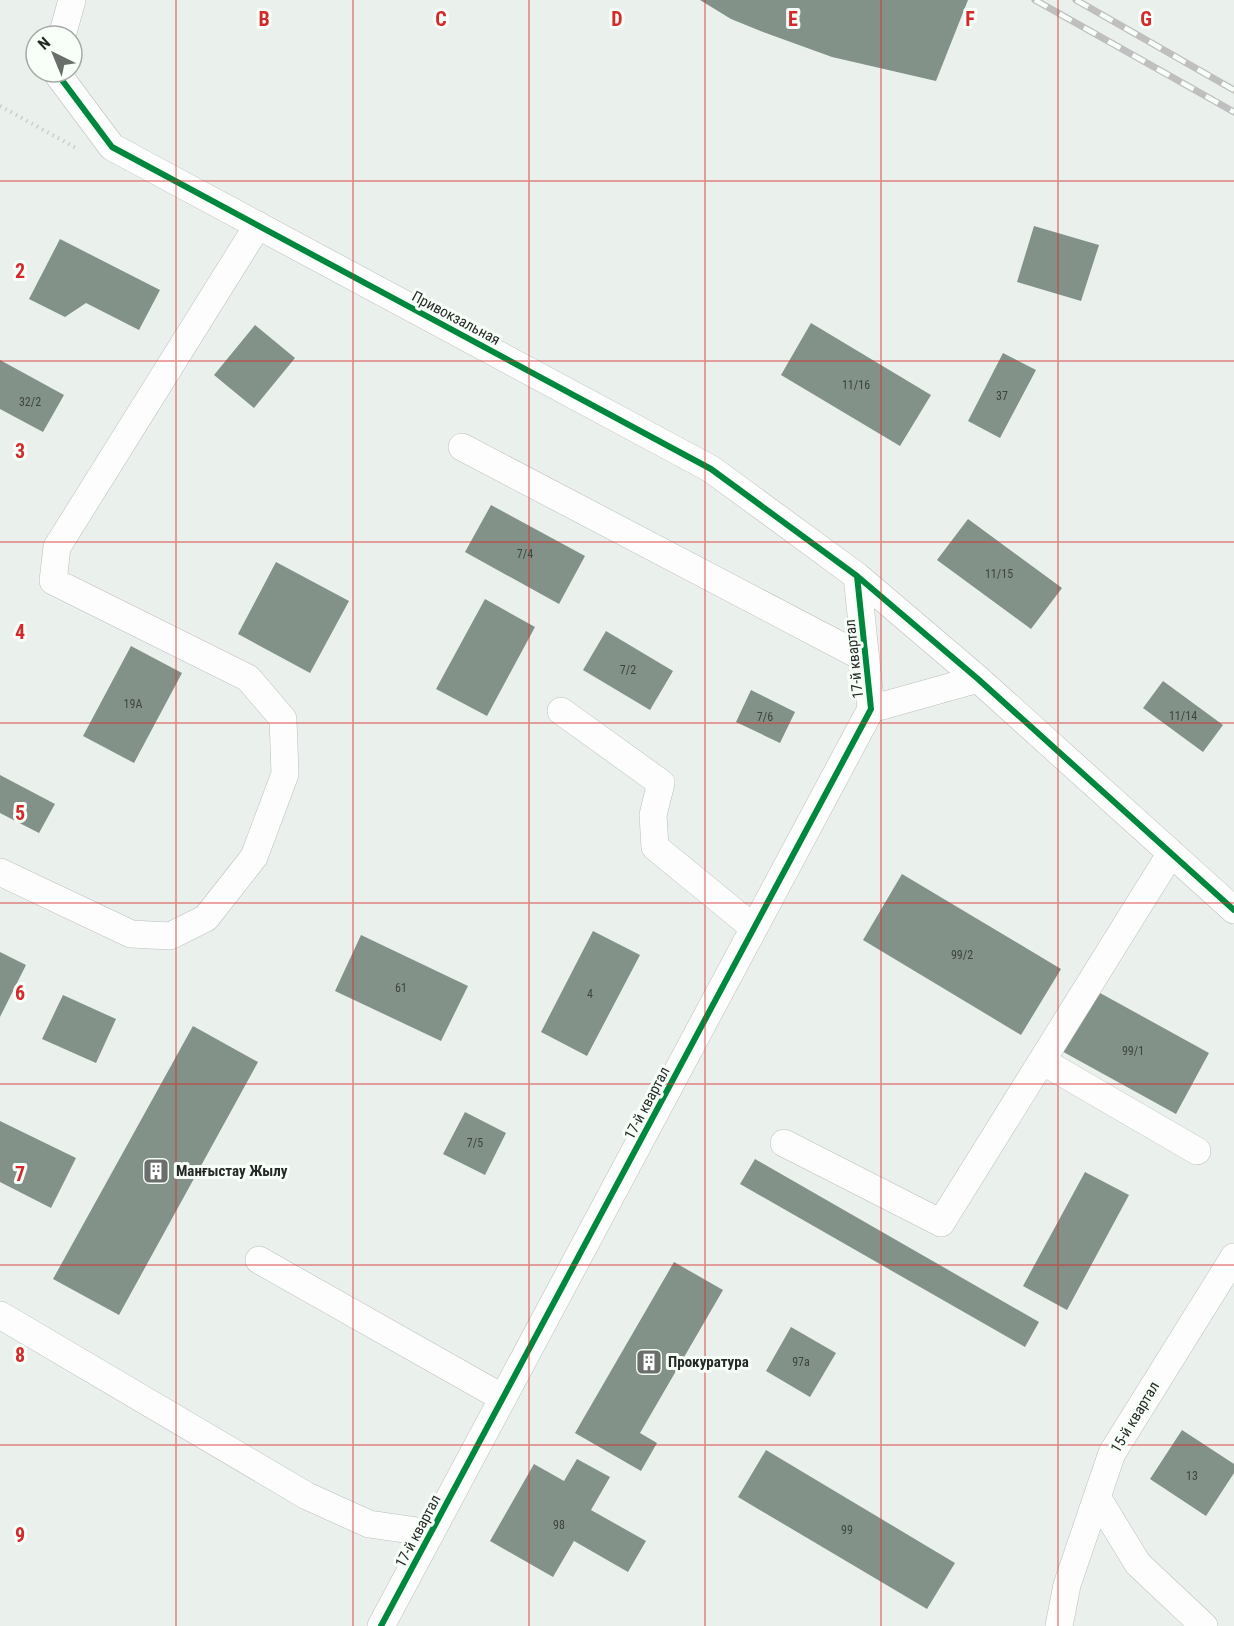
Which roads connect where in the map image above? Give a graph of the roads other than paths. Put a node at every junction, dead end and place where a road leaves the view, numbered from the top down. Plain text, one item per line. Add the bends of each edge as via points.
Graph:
1 (72, 0) edge
2 (65, 24) edge
3 (65, 84) edge
4 (258, 225) junction
5 (462, 447) dead end
6 (857, 576) junction
7 (866, 659) junction
8 (978, 679) junction
9 (871, 709) junction
10 (561, 711) dead end
11 (1171, 853) junction
12 (0, 872) edge
13 (1234, 910) edge
14 (754, 928) junction
15 (1042, 1061) junction
16 (784, 1143) dead end
17 (1197, 1151) dead end
18 (1234, 1257) edge
19 (259, 1260) dead end
20 (0, 1315) edge
21 (503, 1398) junction
22 (1097, 1497) junction
23 (431, 1533) junction
24 (381, 1626) edge
25 (1059, 1626) edge
26 (1204, 1626) edge

1 - 2 street
3 - 4 street, Привокзальная via 112,147
4 - 6 street, Привокзальная via 711,469
4 - 12 street via 57,548 53,581 248,678 284,720 285,774 254,857 206,918 170,936 131,934
5 - 7 street
6 - 7 street, 17-й квартал
6 - 8 street, Привокзальная
7 - 9 street, 17-й квартал
8 - 9 street
8 - 11 street, Привокзальная
9 - 14 street, 17-й квартал
10 - 14 street via 661,783 653,815 656,847
11 - 13 street, Привокзальная
11 - 15 street
14 - 21 street, 17-й квартал
15 - 16 street via 941,1223
15 - 17 street
18 - 22 street, 15-й квартал via 1112,1453
19 - 21 street
20 - 23 street via 307,1496 369,1524
21 - 23 street, 17-й квартал
22 - 25 street, 15-й квартал via 1067,1586
22 - 26 street via 1138,1564
23 - 24 street, 17-й квартал

